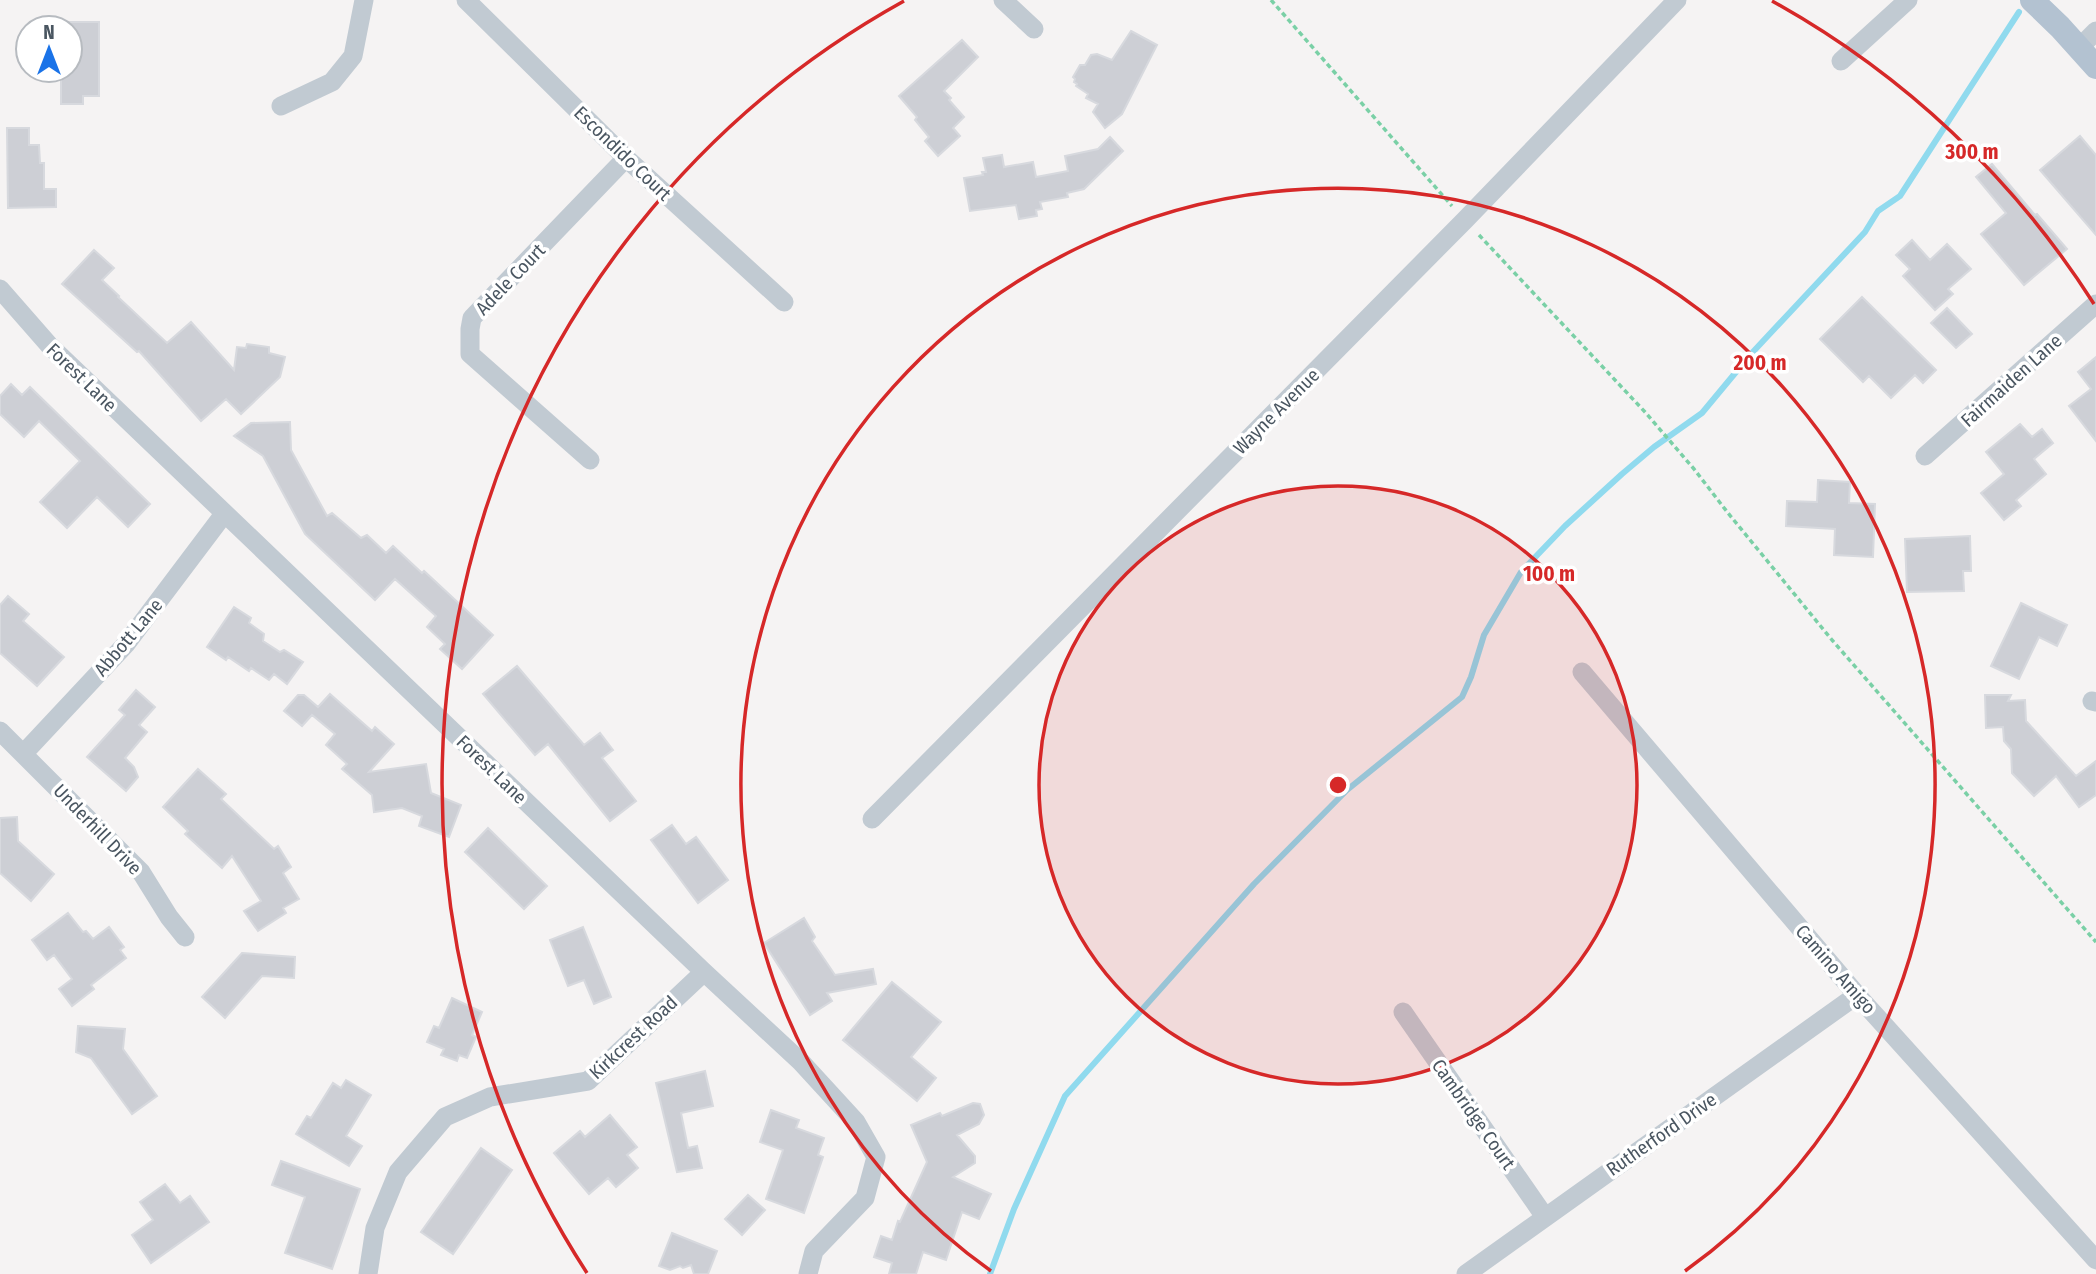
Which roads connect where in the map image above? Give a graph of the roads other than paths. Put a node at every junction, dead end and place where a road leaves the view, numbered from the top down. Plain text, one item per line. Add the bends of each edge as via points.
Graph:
1 (364, 0) edge
2 (466, 0) edge
3 (1003, 0) edge
4 (1677, 0) edge
5 (1908, 0) edge
6 (2032, 0) edge
7 (1034, 29) dead end
8 (2087, 40) edge
9 (1841, 61) dead end
10 (2096, 68) edge
11 (281, 106) dead end
12 (626, 158) junction
13 (0, 289) edge
14 (784, 302) dead end
15 (2096, 304) edge
16 (1925, 456) dead end
17 (590, 460) dead end
18 (224, 514) junction
19 (1582, 672) dead end
20 (0, 732) edge
21 (24, 753) junction
22 (872, 819) dead end
23 (184, 937) dead end
24 (704, 972) junction
25 (1857, 995) junction
26 (1403, 1012) dead end
27 (1545, 1217) junction
28 (2096, 1260) edge
29 (368, 1274) edge
30 (808, 1274) edge
31 (1466, 1274) edge

1 - 11 street via 353,56 331,82
2 - 12 street, Escondido Court
3 - 7 street
4 - 22 street, Wayne Avenue
5 - 9 street
6 - 8 main road
8 - 10 main road
12 - 14 street, Escondido Court
12 - 17 street, Adele Court via 472,318 470,329 470,354
13 - 18 street, Forest Lane via 48,345
15 - 16 street, Fairmaiden Lane
18 - 21 street, Abbott Lane via 126,644
18 - 24 street, Forest Lane
19 - 25 street, Camino Amigo
20 - 21 street, Underhill Drive
21 - 23 street, Underhill Drive via 141,872
24 - 29 street, Kirkcrest Road via 588,1081 490,1097 445,1117 398,1172 375,1228
24 - 30 street, Forest Lane via 810,1072 856,1122 876,1157 865,1198 814,1251
25 - 27 street, Rutherford Drive
25 - 28 street, Camino Amigo
26 - 27 street, Cambridge Court
27 - 31 street, Rutherford Drive

